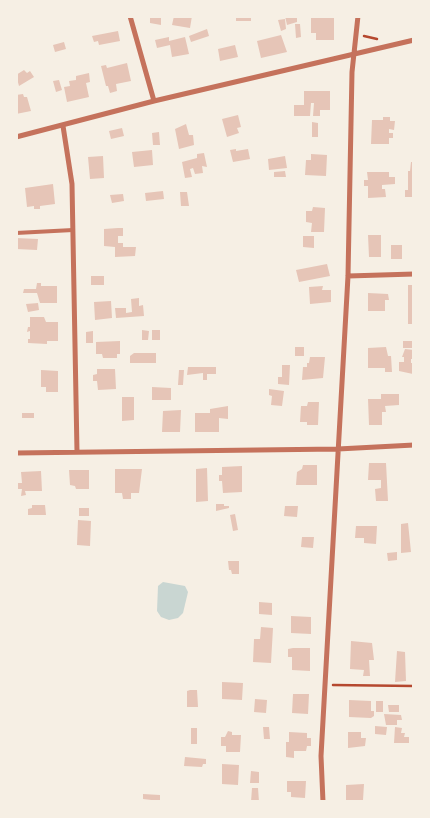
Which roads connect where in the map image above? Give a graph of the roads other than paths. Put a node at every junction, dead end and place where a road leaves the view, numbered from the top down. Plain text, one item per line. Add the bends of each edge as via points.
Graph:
1 (130, 16) edge
2 (358, 16) edge
3 (414, 40) edge
4 (355, 54) junction
5 (154, 101) junction
6 (63, 126) junction
7 (16, 137) edge
8 (73, 230) junction
9 (16, 233) edge
10 (414, 274) edge
11 (348, 276) junction
12 (414, 445) edge
13 (338, 448) junction
14 (77, 452) junction
15 (16, 453) edge
16 (323, 802) edge

1 - 5 street
2 - 4 street
3 - 4 street
4 - 5 street
4 - 11 street
5 - 6 street
6 - 7 street
6 - 8 street via 72,184
8 - 9 lane
8 - 14 street
10 - 11 street
11 - 13 street
12 - 13 street
13 - 14 street
13 - 16 street via 321,756
14 - 15 street

